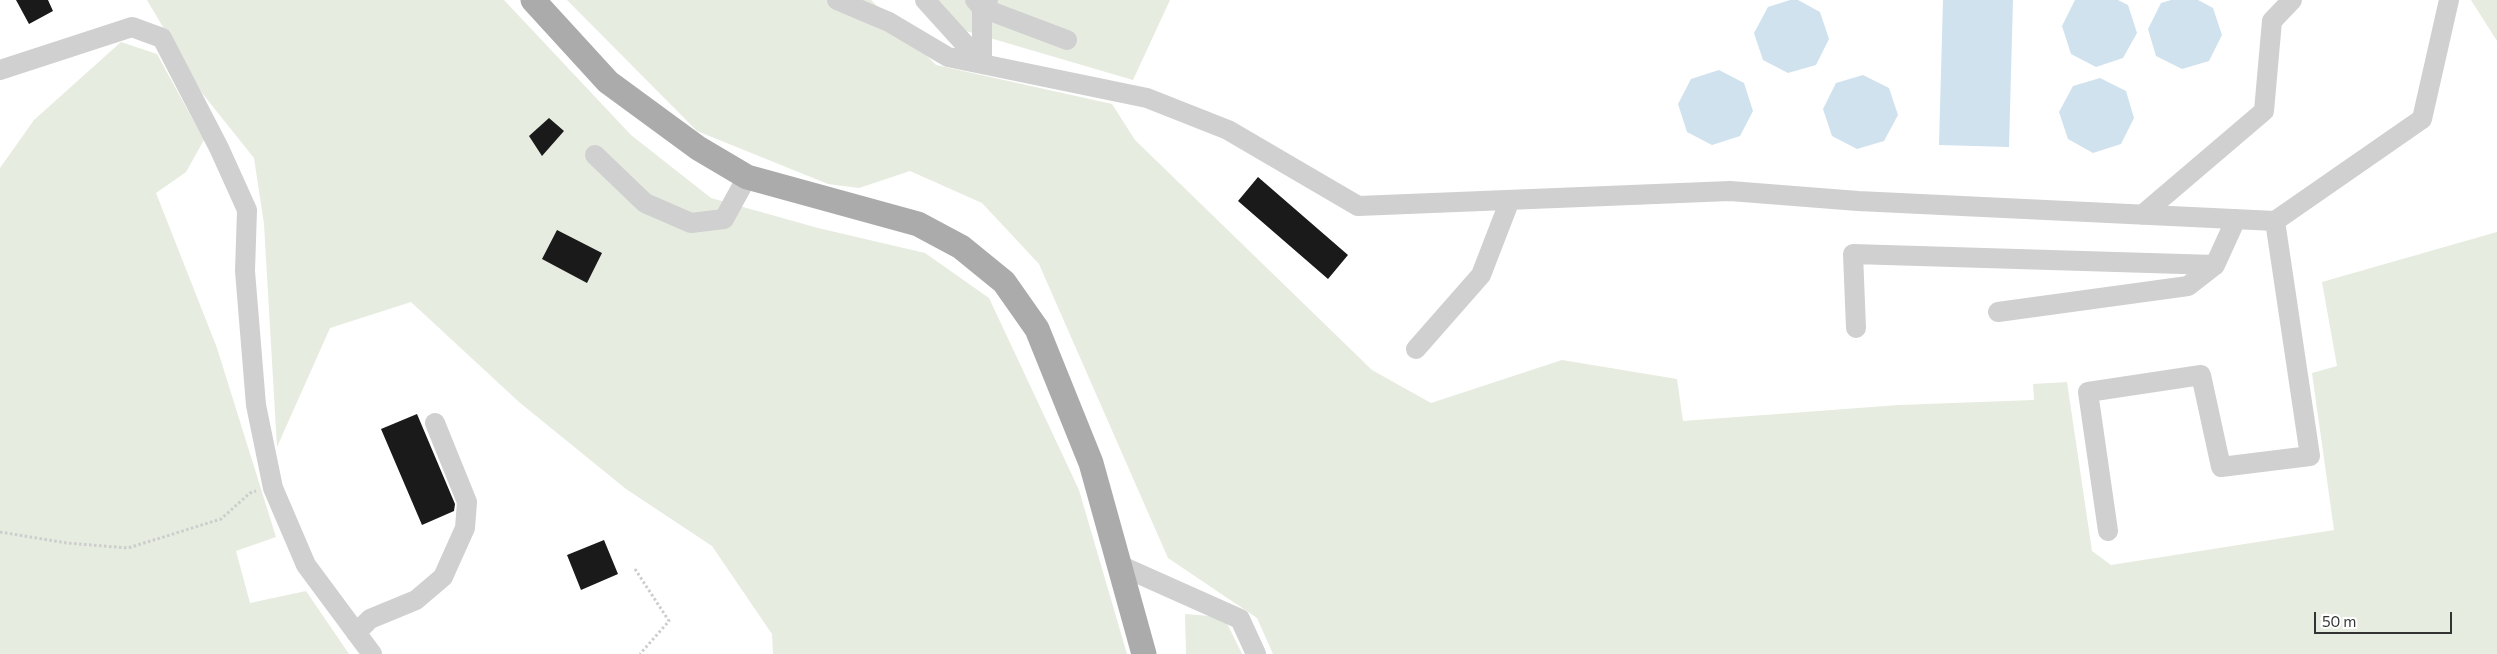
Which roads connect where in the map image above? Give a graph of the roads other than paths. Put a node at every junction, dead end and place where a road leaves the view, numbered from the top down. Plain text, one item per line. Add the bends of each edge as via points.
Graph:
1 (533, 0) edge
2 (837, 0) edge
3 (925, 0) edge
4 (2292, 0) edge
5 (2449, 0) edge
6 (981, 2) edge
7 (1067, 40) dead end
8 (982, 63) junction
9 (0, 70) edge
10 (595, 155) dead end
11 (748, 176) junction
12 (1510, 200) junction
13 (2142, 215) junction
14 (2236, 219) junction
15 (2275, 221) junction
16 (2215, 265) junction
17 (1998, 312) dead end
18 (1856, 328) dead end
19 (1416, 349) dead end
20 (436, 422) dead end
21 (2108, 531) dead end
22 (1119, 565) junction
23 (356, 633) junction
24 (372, 654) edge
25 (1144, 654) edge
26 (1256, 654) edge

1 - 11 main road via 608,82 698,148
2 - 8 street via 889,22 948,57
3 - 8 street
4 - 13 street via 2272,21 2264,111
5 - 15 street via 2422,119
6 - 7 street
6 - 8 street
8 - 12 street via 1147,98 1228,130 1358,206
9 - 23 street via 132,27 162,38 247,210 245,270 256,406 273,488 306,565
10 - 11 street via 645,203 691,223 724,219
11 - 22 main road via 918,224 960,248 1004,282 1037,329 1091,463
12 - 13 street via 1730,191 1858,201
12 - 19 street via 1481,275
13 - 14 street
14 - 15 street
14 - 16 street
15 - 21 street via 2310,456 2221,467 2201,375 2088,392
16 - 17 street via 2188,286
16 - 18 street via 1853,254
20 - 23 street via 467,502 465,528 443,577 416,600 370,619
22 - 25 main road
22 - 26 street via 1240,619
23 - 24 street

